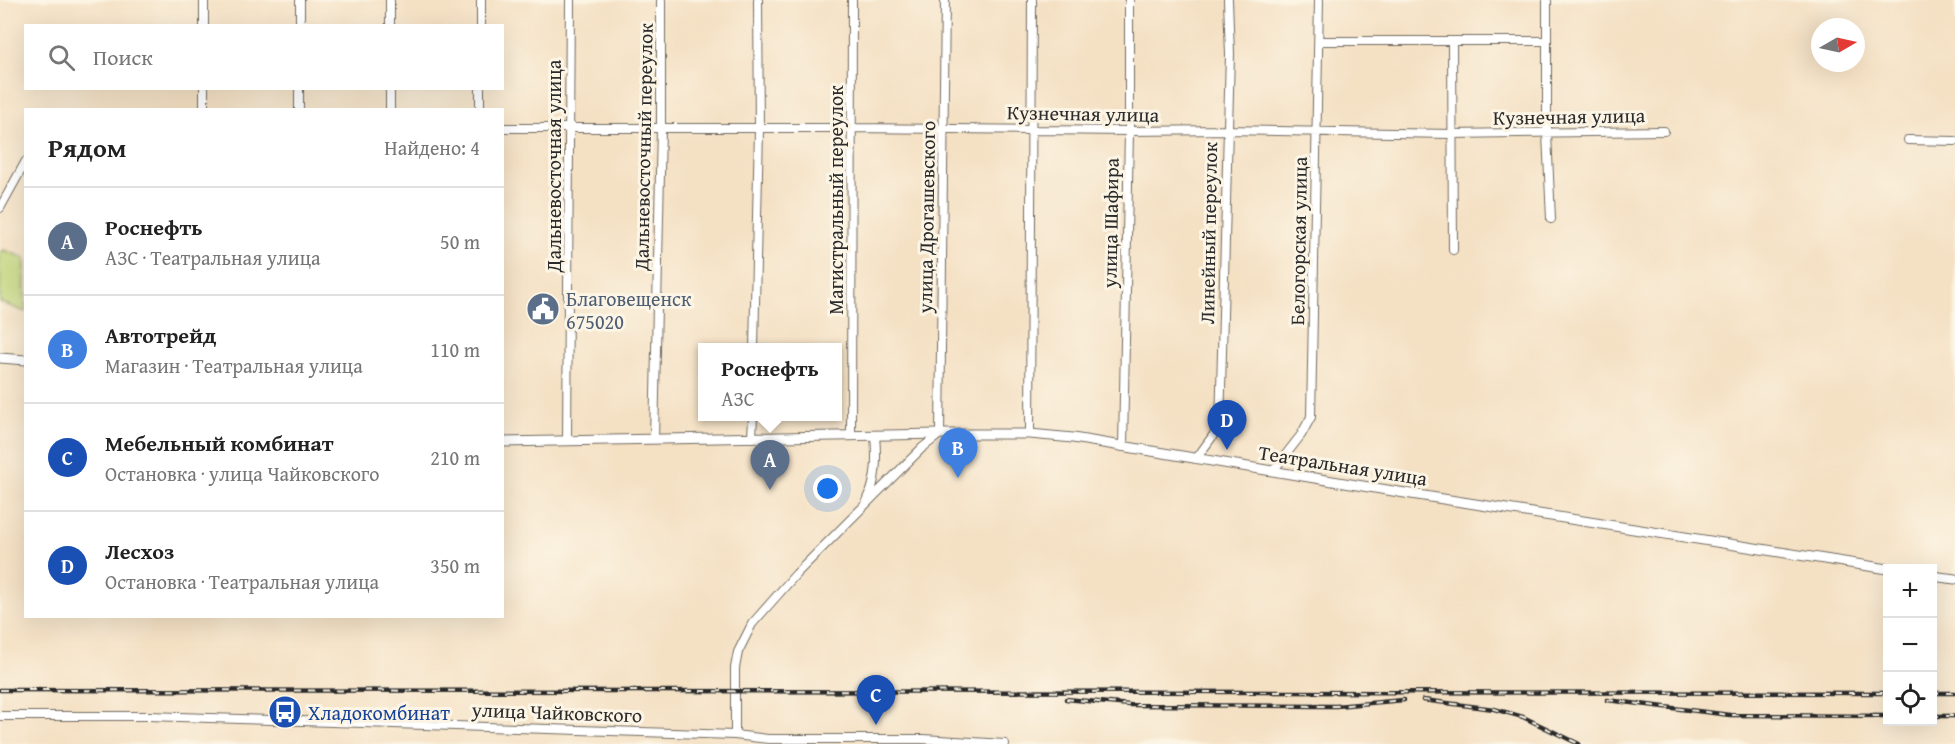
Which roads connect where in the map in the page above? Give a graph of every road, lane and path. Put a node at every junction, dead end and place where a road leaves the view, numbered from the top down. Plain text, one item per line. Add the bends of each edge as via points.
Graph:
1 (204, 0) edge
2 (300, 0) edge
3 (390, 0) edge
4 (481, 0) edge
5 (570, 0) edge
6 (661, 0) edge
7 (758, 0) edge
8 (852, 0) edge
9 (945, 0) edge
10 (1032, 0) edge
11 (1129, 0) edge
12 (1228, 0) edge
13 (1319, 0) edge
14 (1547, 1) edge
15 (204, 24) edge
16 (300, 24) edge
17 (390, 24) edge
18 (481, 24) edge
19 (1319, 41) junction
20 (1452, 41) junction
21 (1547, 41) junction
22 (204, 90) edge
23 (299, 90) edge
24 (390, 90) edge
25 (480, 90) edge
26 (204, 108) edge
27 (299, 108) edge
28 (390, 108) edge
29 (480, 108) edge
30 (504, 128) edge
31 (852, 128) junction
32 (571, 129) junction
33 (661, 129) junction
34 (759, 129) junction
35 (943, 129) junction
36 (1033, 129) junction
37 (1226, 130) junction
38 (1129, 131) junction
39 (1664, 131) dead end
40 (1317, 133) junction
41 (1452, 134) junction
42 (1547, 134) junction
43 (1908, 140) dead end
44 (1955, 141) edge
45 (24, 165) edge
46 (0, 208) edge
47 (1551, 219) dead end
48 (1454, 250) dead end
49 (754, 343) edge
50 (0, 358) edge
51 (24, 360) edge
52 (753, 421) edge
53 (940, 434) junction
54 (1030, 434) junction
55 (850, 435) junction
56 (875, 435) junction
57 (752, 438) junction
58 (654, 439) junction
59 (567, 441) junction
60 (504, 442) edge
61 (1123, 447) junction
62 (1196, 459) junction
63 (1273, 471) junction
64 (865, 505) junction
65 (1883, 568) edge
66 (1937, 577) edge
67 (1955, 579) edge
68 (0, 716) edge
69 (735, 735) junction
70 (1005, 744) edge

1 - 15 street
2 - 16 street
3 - 17 street
4 - 18 street
5 - 32 street, Дальневосточная улица
6 - 33 street, Дальневосточный переулок
7 - 34 street
8 - 31 street, Магистральный переулок
9 - 35 street, улица Дрогашевского
10 - 36 street
11 - 38 street, улица Шафира
12 - 37 street, Линейный переулок
13 - 19 street, Белогорская улица
14 - 21 street
19 - 20 street
19 - 40 street, Белогорская улица
20 - 21 street
20 - 41 street
21 - 42 street
22 - 26 street
23 - 27 street
24 - 28 street
25 - 29 street
30 - 32 street, Кузнечная улица
31 - 34 street, Кузнечная улица
31 - 35 street, Кузнечная улица
31 - 55 street, Магистральный переулок
32 - 33 street, Кузнечная улица
32 - 59 street, Дальневосточная улица
33 - 34 street, Кузнечная улица
33 - 58 street, Дальневосточный переулок
34 - 49 street
35 - 36 street, Кузнечная улица
35 - 53 street, улица Дрогашевского
36 - 38 street, Кузнечная улица
36 - 54 street
37 - 38 street, Кузнечная улица
37 - 40 street, Кузнечная улица
37 - 62 street, Линейный переулок via 1220,426
38 - 61 street, улица Шафира
39 - 42 street, Кузнечная улица
40 - 41 street, Кузнечная улица
40 - 63 street, Белогорская улица via 1311,417
41 - 42 street, Кузнечная улица
41 - 48 street
42 - 47 street
43 - 44 street
45 - 46 street
50 - 51 main road
52 - 57 street
53 - 54 main road, Театральная улица
53 - 56 main road, Театральная улица
53 - 64 street
54 - 61 main road, Театральная улица
55 - 56 main road, Театральная улица
55 - 57 main road, Театральная улица
56 - 64 street via 875,475
57 - 58 main road, Театральная улица
58 - 59 main road, Театральная улица
59 - 60 main road, Театральная улица
61 - 62 main road, Театральная улица
62 - 63 main road, Театральная улица
63 - 65 main road, Театральная улица
64 - 69 street via 796,574 742,641 735,668
66 - 67 main road
68 - 69 street, улица Чайковского via 149,716
69 - 70 street, улица Чайковского

